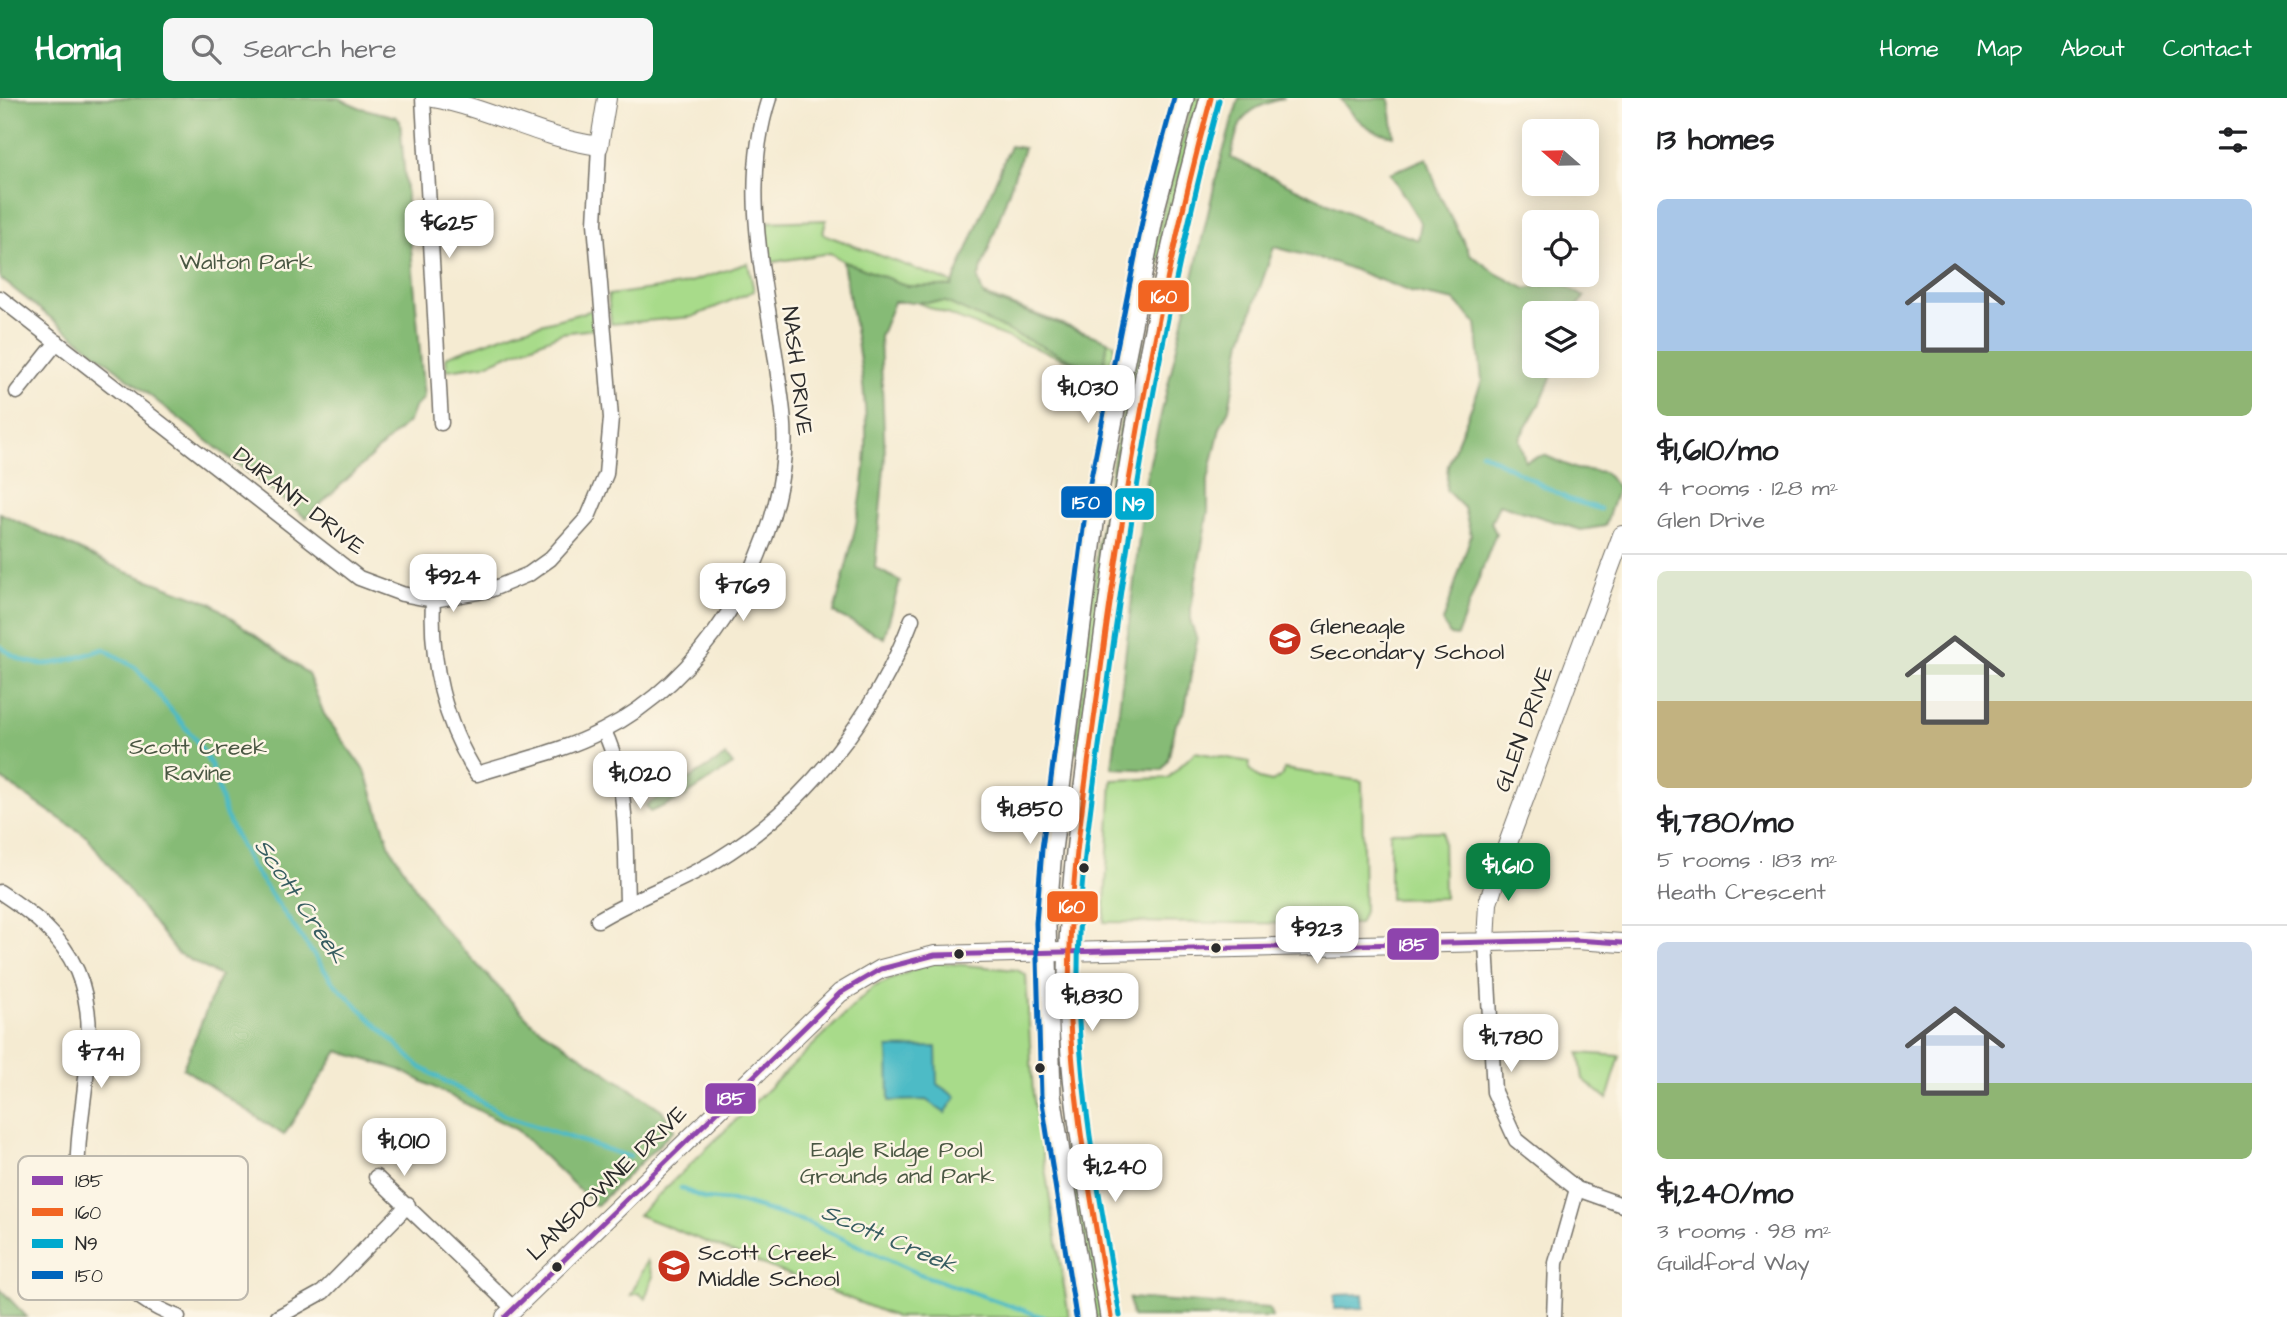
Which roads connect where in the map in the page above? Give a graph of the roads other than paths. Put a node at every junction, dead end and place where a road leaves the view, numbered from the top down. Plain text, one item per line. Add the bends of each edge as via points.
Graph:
1 (423, 98) edge
2 (433, 98) edge
3 (607, 98) edge
4 (769, 98) edge
5 (1183, 98) edge
6 (1211, 98) edge
7 (599, 146) junction
8 (0, 298) edge
9 (57, 342) junction
10 (17, 393) dead end
11 (441, 423) dead end
12 (1622, 535) edge
13 (433, 600) junction
14 (912, 620) dead end
15 (604, 731) junction
16 (0, 892) edge
17 (627, 902) junction
18 (598, 920) dead end
19 (1486, 943) junction
20 (1622, 943) edge
21 (1044, 951) junction
22 (1070, 952) junction
23 (80, 1156) edge
24 (376, 1177) dead end
25 (1577, 1189) junction
26 (408, 1205) junction
27 (1622, 1205) edge
28 (143, 1300) edge
29 (509, 1312) edge
30 (178, 1317) edge
31 (278, 1317) edge
32 (1085, 1317) edge
33 (1111, 1317) edge
34 (1554, 1317) edge

1 - 11 street
2 - 7 street via 470,105 537,131
3 - 7 street, DURANT DRIVE
4 - 15 street, NASH DRIVE via 758,145 754,215 783,418 779,486 758,554 722,624 662,690
5 - 21 main road via 1155,204 1097,500 1051,850
6 - 22 main road via 1181,211 1122,508 1077,853
7 - 13 street, DURANT DRIVE via 595,223 611,418 608,460 598,496 569,540 529,574 490,590
8 - 9 street, DURANT DRIVE
9 - 10 street
9 - 13 street, DURANT DRIVE via 341,567 375,586
12 - 19 street, GLEN DRIVE via 1503,854 1487,910
13 - 15 street, NASH DRIVE via 435,656 443,696 457,743 477,774
14 - 17 street via 902,648 863,715 843,744 783,809 716,860
15 - 17 street via 621,797
16 - 23 street via 57,938 83,990 87,1038
17 - 18 street
19 - 20 street, LANSDOWNE DRIVE
19 - 22 street, LANSDOWNE DRIVE
19 - 25 street via 1494,1092 1516,1140
21 - 22 street, LANSDOWNE DRIVE
21 - 29 street, LANSDOWNE DRIVE via 935,955 881,970 847,988
21 - 32 main road via 1050,1095
22 - 33 main road via 1071,1047
24 - 26 street
25 - 27 street
25 - 34 street via 1556,1263
26 - 29 street
26 - 31 street via 323,1292
28 - 30 street

